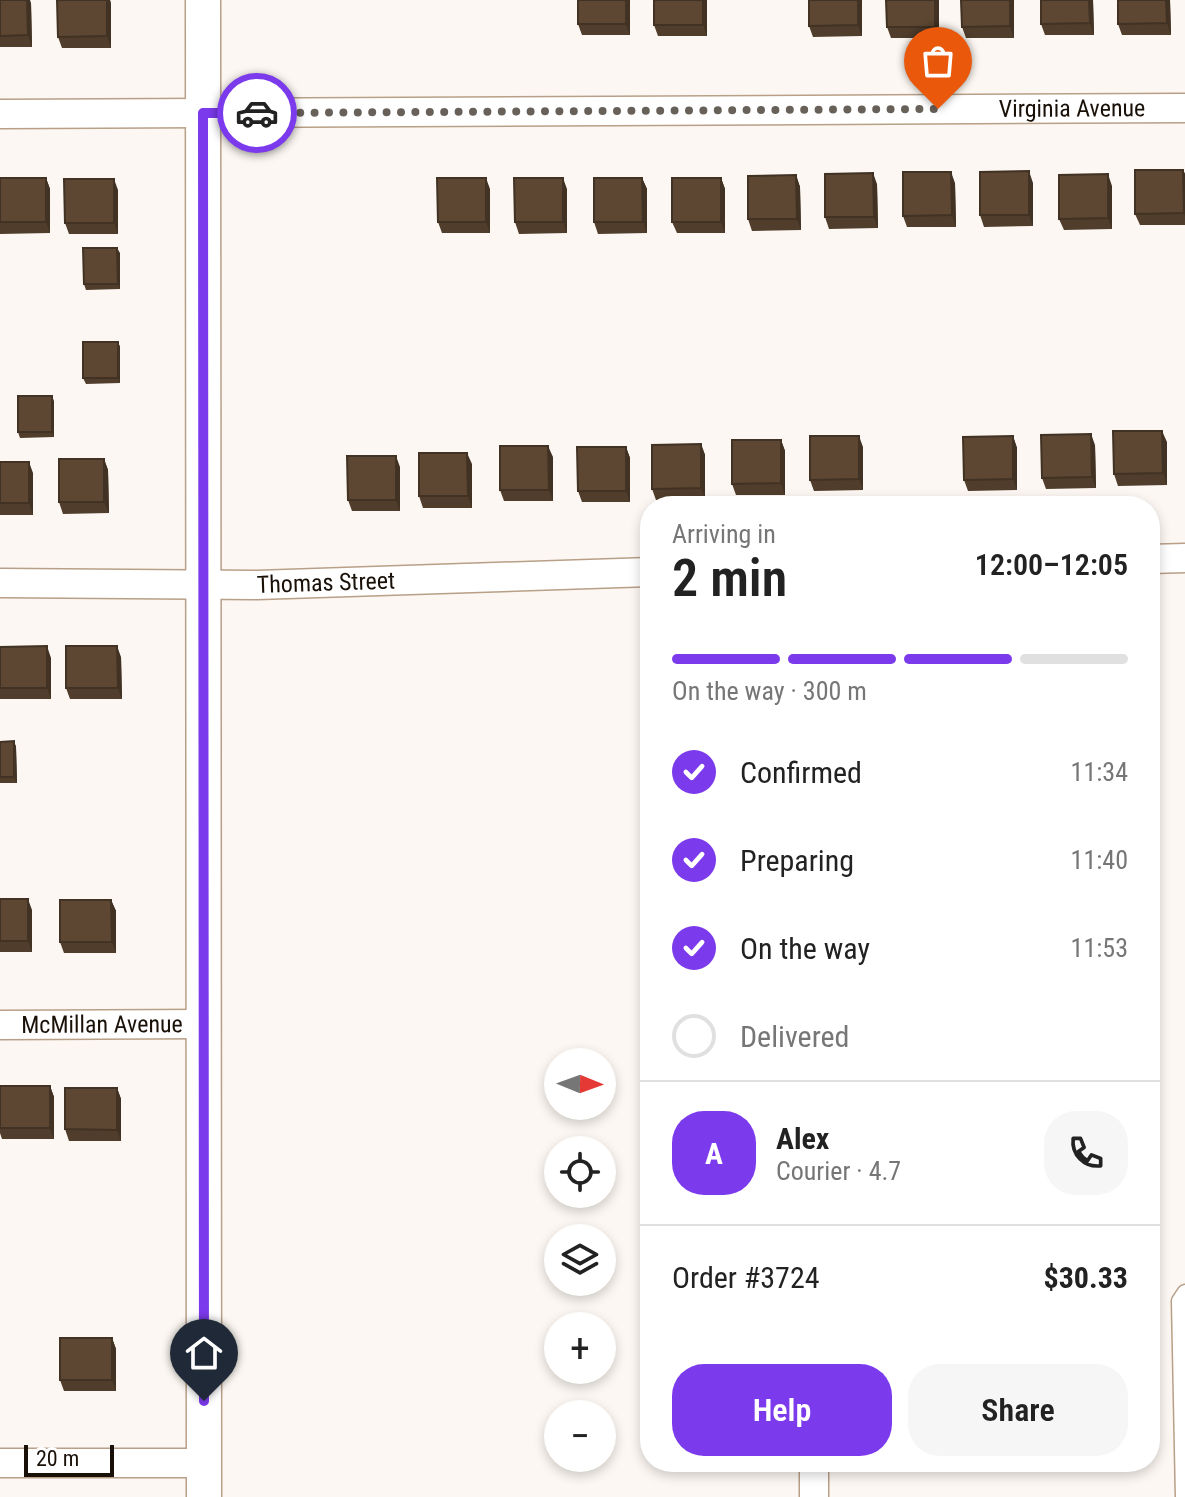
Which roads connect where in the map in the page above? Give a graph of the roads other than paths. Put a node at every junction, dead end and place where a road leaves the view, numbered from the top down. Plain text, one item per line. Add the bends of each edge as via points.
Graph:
1 (203, 0) edge
2 (1185, 108) edge
3 (203, 113) junction
4 (0, 114) edge
5 (1185, 558) edge
6 (1160, 559) edge
7 (640, 572) edge
8 (0, 583) edge
9 (203, 585) junction
10 (204, 1024) junction
11 (0, 1025) edge
12 (1185, 1292) edge
13 (0, 1463) edge
14 (204, 1463) junction
15 (814, 1472) edge
16 (204, 1497) edge
17 (814, 1497) edge
18 (1183, 1497) edge

1 - 3 street
2 - 3 street, Virginia Avenue
3 - 4 street, Virginia Avenue
3 - 9 street
5 - 6 street
7 - 9 street, Thomas Street
8 - 9 street, Thomas Street
9 - 10 street
10 - 11 street, McMillan Avenue
10 - 14 street
12 - 18 lane via 1179,1301
13 - 14 street
14 - 16 street
15 - 17 street

